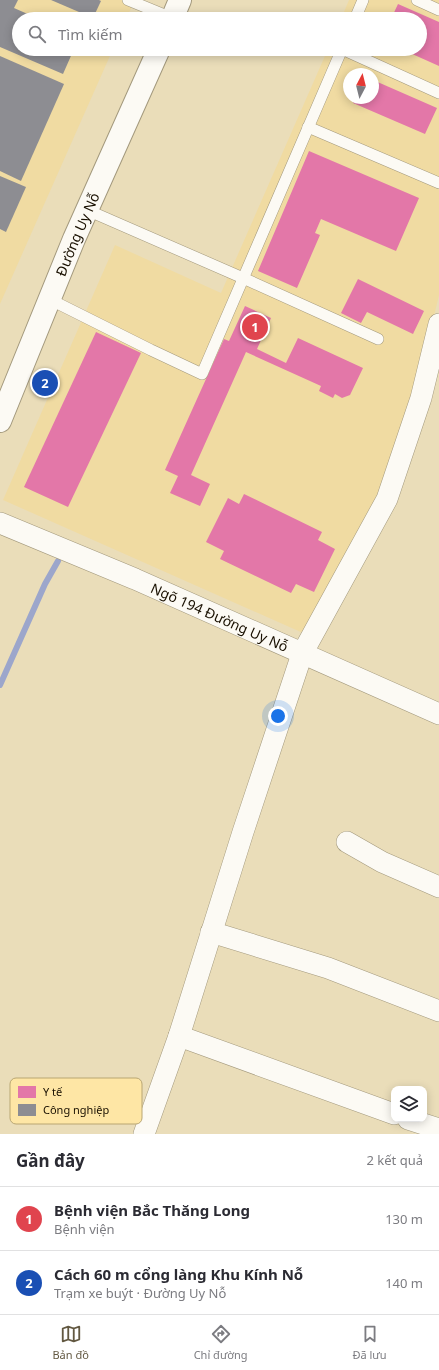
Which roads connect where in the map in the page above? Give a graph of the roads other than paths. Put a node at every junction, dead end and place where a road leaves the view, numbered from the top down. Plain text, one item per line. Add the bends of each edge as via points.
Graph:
1 (128, 0) edge
2 (363, 0) edge
3 (417, 0) edge
4 (439, 10) edge
5 (175, 12) edge
6 (357, 12) edge
7 (156, 56) edge
8 (339, 56) edge
9 (357, 56) edge
10 (439, 93) edge
11 (308, 127) junction
12 (439, 183) edge
13 (87, 210) junction
14 (243, 278) junction
15 (49, 299) junction
16 (439, 324) edge
17 (378, 339) dead end
18 (0, 421) edge
19 (0, 523) edge
20 (302, 654) junction
21 (439, 714) edge
22 (347, 842) dead end
23 (438, 885) edge
24 (211, 932) junction
25 (439, 1011) edge
26 (179, 1036) junction
27 (391, 1113) edge
28 (417, 1122) edge
29 (439, 1129) edge
30 (148, 1133) edge

1 - 5 lane
2 - 6 lane
3 - 4 lane
7 - 13 street, Đường Uy Nỗ
8 - 11 lane
9 - 10 lane
11 - 12 lane
11 - 14 lane
13 - 14 lane
13 - 15 street, Đường Uy Nỗ
14 - 15 lane via 202,374
14 - 17 lane
15 - 18 street, Đường Uy Nỗ
16 - 20 street via 421,398 387,499
19 - 20 street, Ngõ 194 Đường Uy Nỗ
20 - 21 street, Ngõ 194 Đường Uy Nỗ
20 - 24 street
22 - 23 street via 382,862
24 - 25 street via 328,968
24 - 26 street
26 - 27 street
26 - 30 street
28 - 29 street

